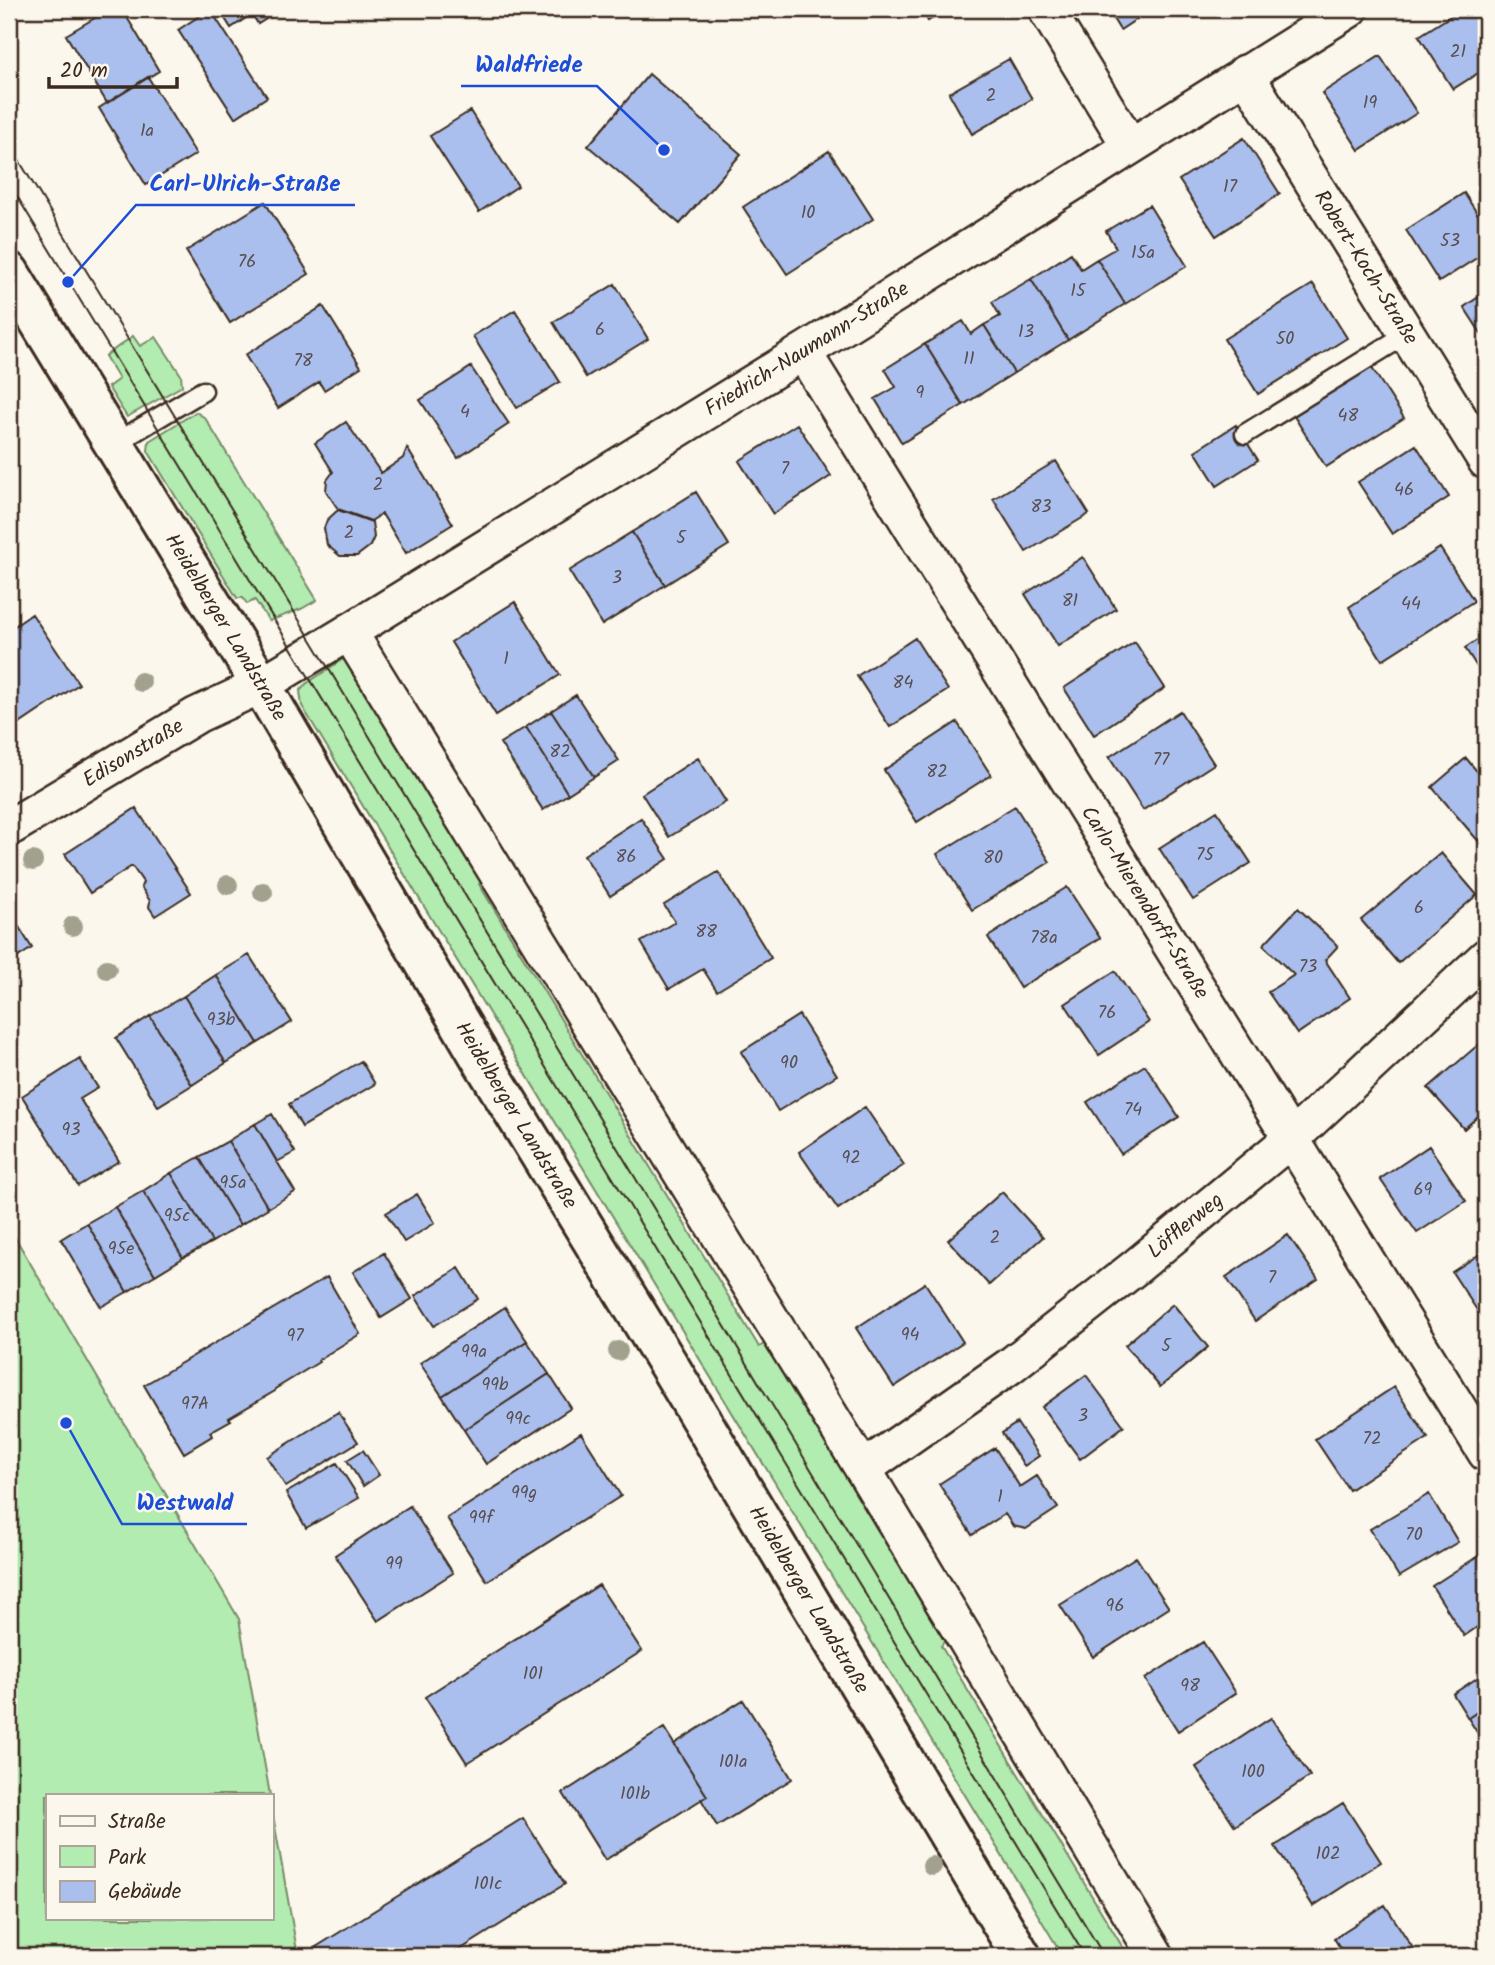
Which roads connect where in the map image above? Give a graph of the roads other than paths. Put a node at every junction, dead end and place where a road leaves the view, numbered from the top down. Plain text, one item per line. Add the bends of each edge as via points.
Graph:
1 (1046, 9) edge
2 (1350, 9) edge
3 (1245, 73) junction
4 (1130, 146) junction
5 (9, 272) edge
6 (1407, 334) junction
7 (803, 352) junction
8 (204, 391) dead end
9 (1245, 434) dead end
10 (114, 444) junction
11 (1486, 461) edge
12 (349, 632) junction
13 (261, 685) junction
14 (9, 828) edge
15 (1486, 957) edge
16 (1292, 1138) junction
17 (1486, 1453) edge
18 (863, 1469) junction
19 (1021, 1956) edge
20 (1156, 1956) edge

1 - 4 street
2 - 3 street, Friedrich-Naumann-Straße
3 - 4 street, Friedrich-Naumann-Straße
3 - 6 street, Robert-Koch-Straße
4 - 7 street, Friedrich-Naumann-Straße
5 - 10 street, Heidelberger Landstraße
6 - 9 lane
6 - 11 street, Robert-Koch-Straße
7 - 12 street, Friedrich-Naumann-Straße
7 - 16 street, Carlo-Mierendorff-Straße
8 - 10 lane
10 - 13 street, Heidelberger Landstraße
12 - 13 street, Friedrich-Naumann-Straße
12 - 18 street
13 - 14 street, Edisonstraße via 197,715
13 - 19 street, Heidelberger Landstraße
15 - 16 street, Löfflerweg
16 - 17 street, Carlo-Mierendorff-Straße
16 - 18 street, Löfflerweg via 1020,1358
18 - 20 street

